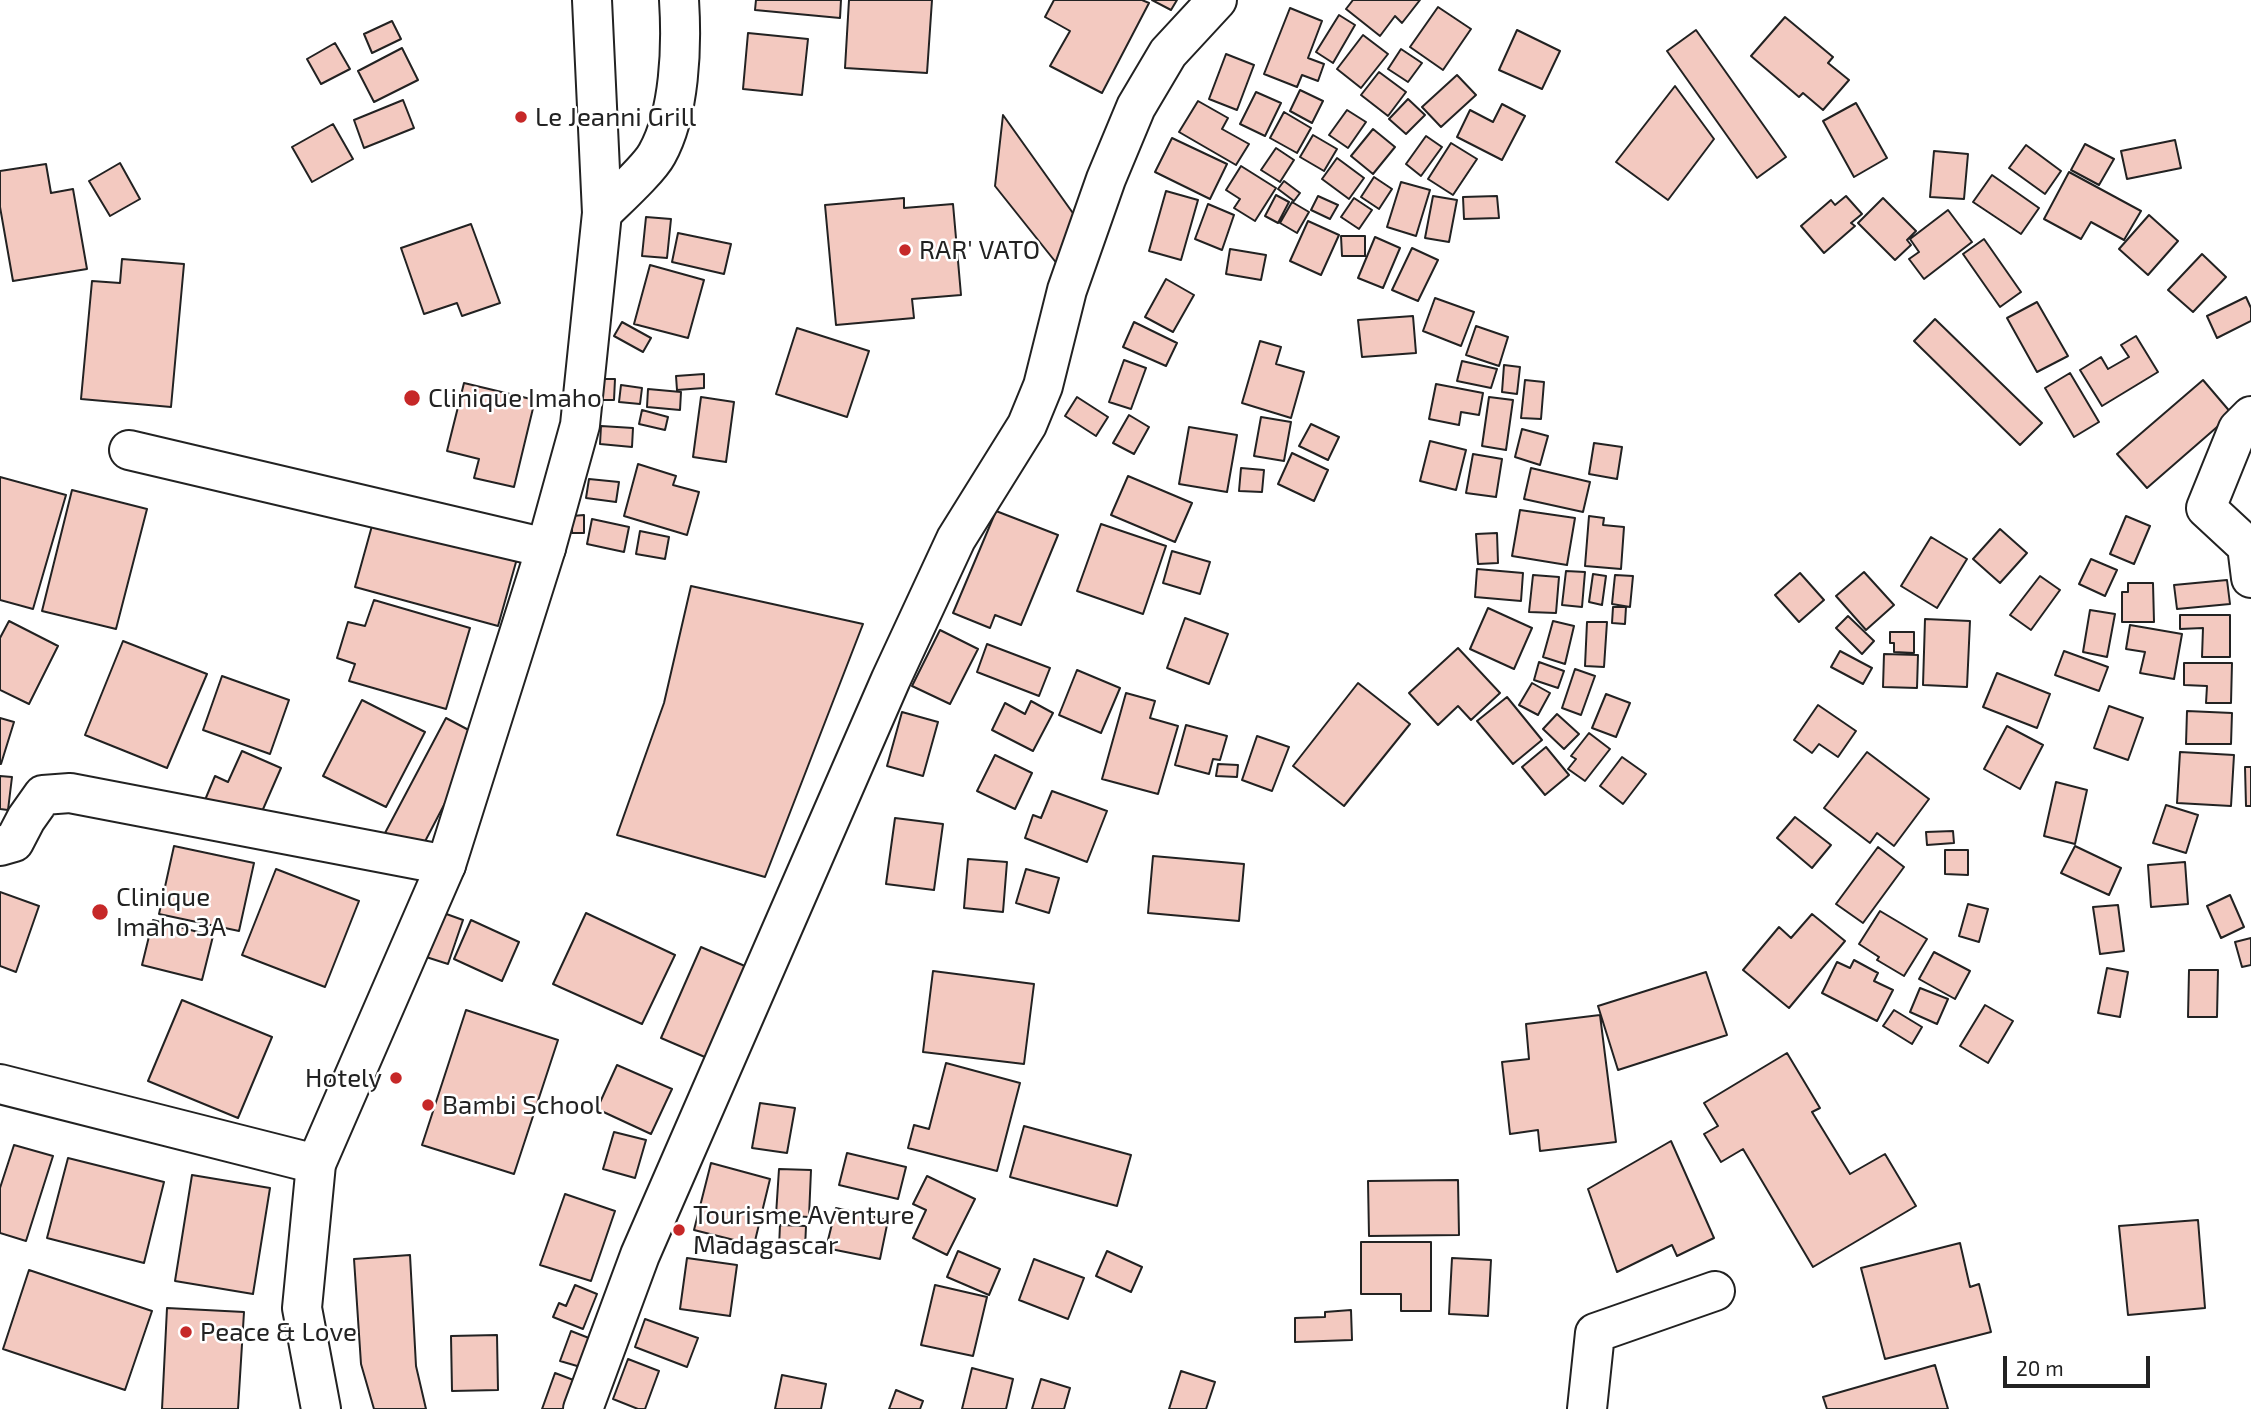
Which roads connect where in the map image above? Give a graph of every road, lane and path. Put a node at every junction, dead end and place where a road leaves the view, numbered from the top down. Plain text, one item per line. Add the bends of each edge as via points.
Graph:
1 (592, 0) edge
2 (679, 0) edge
3 (1217, 0) edge
4 (602, 213) junction
5 (2251, 416) edge
6 (129, 450) dead end
7 (545, 548) junction
8 (2251, 578) edge
9 (0, 846) edge
10 (446, 865) junction
11 (0, 1084) edge
12 (316, 1164) junction
13 (1715, 1291) dead end
14 (321, 1409) edge
15 (583, 1409) edge
16 (1587, 1409) edge

1 - 4 street
2 - 4 street via 672,117 657,156
3 - 15 street via 1168,53 1136,107 1067,290 1043,386 1027,425 956,539 891,679 640,1255
4 - 7 street via 580,425
5 - 8 street via 2238,429 2206,508 2247,546
6 - 7 street
7 - 10 street
9 - 10 street via 14,842 43,795 71,793
10 - 12 street
11 - 12 street
12 - 14 street via 302,1308
13 - 16 street via 1595,1333

